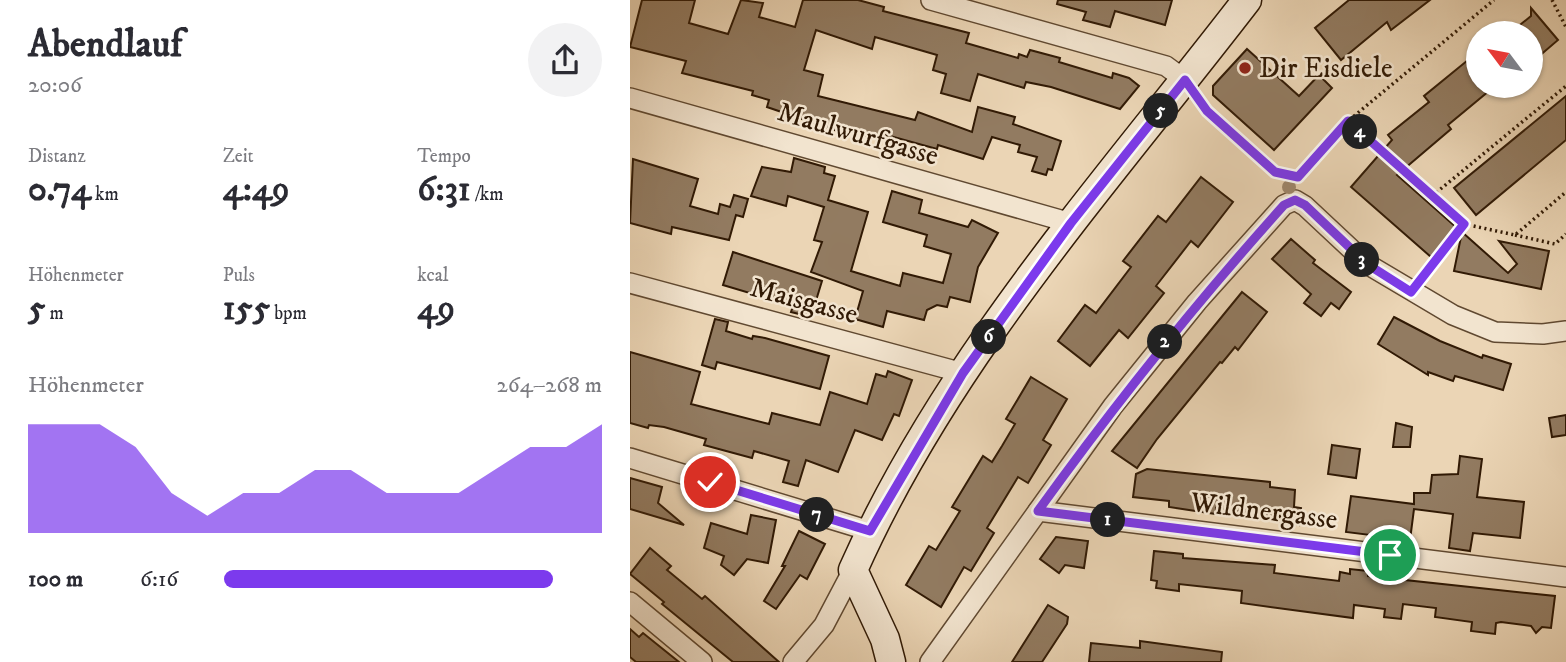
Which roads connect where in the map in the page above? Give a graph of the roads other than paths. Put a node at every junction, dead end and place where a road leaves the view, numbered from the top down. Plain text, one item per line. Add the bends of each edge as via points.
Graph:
1 (931, 0) edge
2 (1247, 0) edge
3 (1185, 80) junction
4 (630, 98) edge
5 (1071, 223) junction
6 (630, 283) edge
7 (1566, 331) edge
8 (963, 373) junction
9 (630, 458) edge
10 (1038, 511) junction
11 (870, 531) junction
12 (853, 570) junction
13 (1566, 577) edge
14 (630, 603) edge
15 (702, 662) edge
16 (793, 662) edge
17 (891, 662) edge
18 (930, 662) edge

1 - 3 street via 1166,66
2 - 3 street
3 - 5 street
4 - 5 street, Maulwurfgasse
5 - 8 street
6 - 8 street, Maisgasse
7 - 10 street via 1494,332 1453,315 1367,264 1295,200 1284,205 1197,302 1113,406
8 - 11 street
9 - 11 street
10 - 13 street, Wildnergasse
10 - 18 street
11 - 12 street
12 - 16 street via 824,625
12 - 17 street
14 - 15 street

